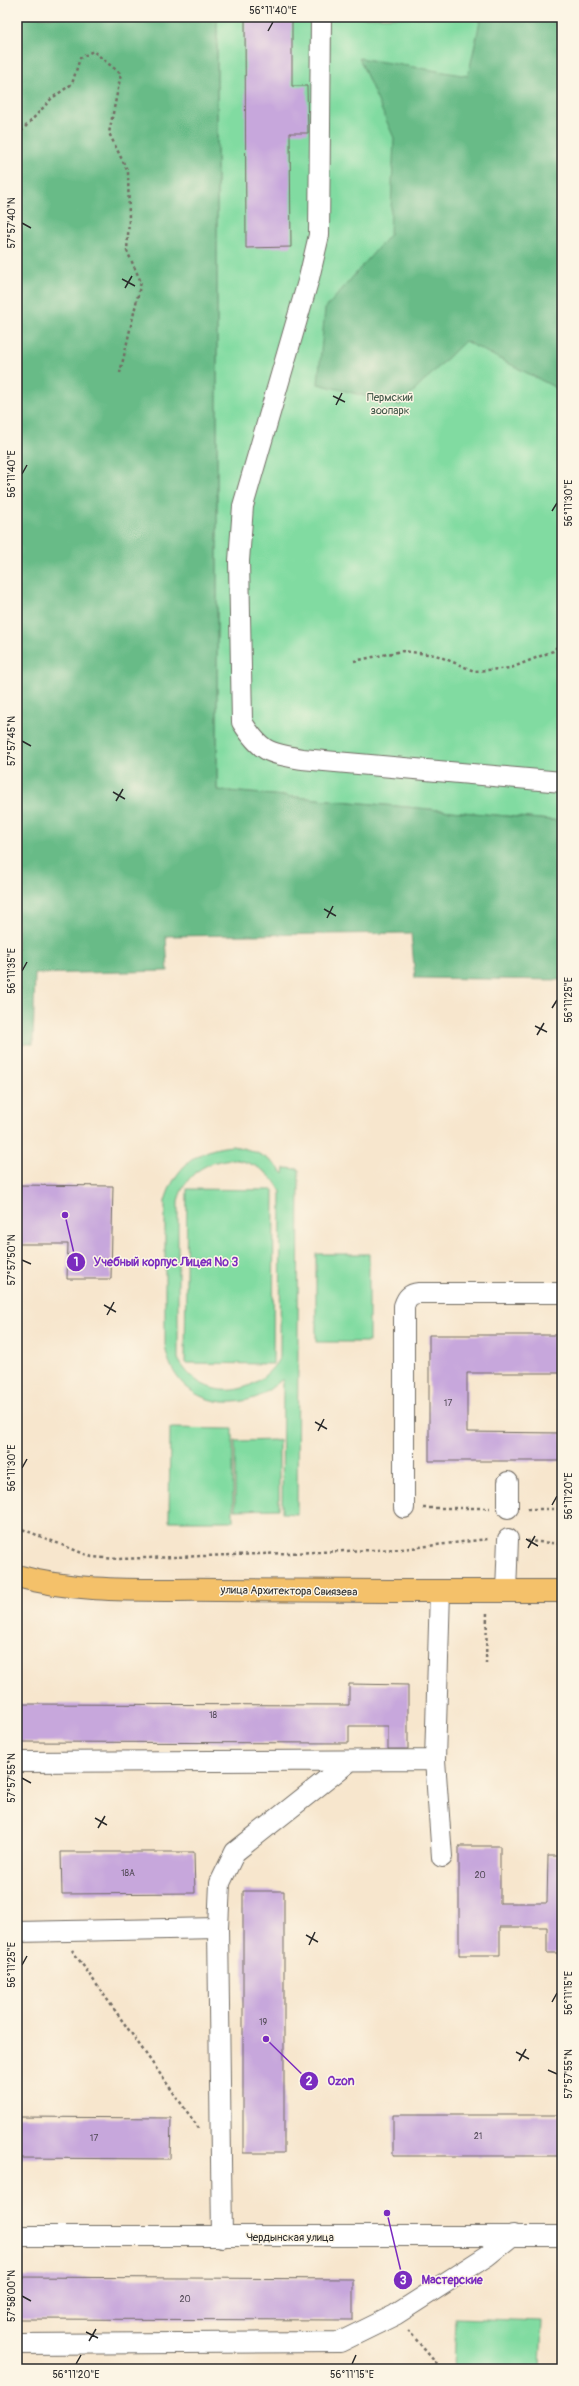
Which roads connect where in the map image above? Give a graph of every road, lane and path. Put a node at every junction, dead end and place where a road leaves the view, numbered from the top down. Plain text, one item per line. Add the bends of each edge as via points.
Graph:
1 (321, 17) edge
2 (17, 136) edge
3 (120, 373) dead end
4 (562, 642) edge
5 (354, 661) dead end
6 (562, 782) edge
7 (562, 1293) edge
8 (508, 1482) dead end
9 (404, 1508) joint
10 (508, 1508) junction
11 (562, 1508) edge
12 (17, 1527) edge
13 (508, 1539) junction
14 (562, 1544) edge
15 (17, 1576) edge
16 (440, 1591) junction
17 (506, 1591) junction
18 (562, 1591) edge
19 (488, 1608) dead end
20 (486, 1664) dead end
21 (435, 1760) junction
22 (350, 1761) junction
23 (17, 1762) edge
24 (442, 1857) dead end
25 (218, 1928) junction
26 (17, 1932) edge
27 (59, 1932) junction
28 (203, 2134) dead end
29 (513, 2235) junction
30 (17, 2236) edge
31 (562, 2236) edge
32 (222, 2237) junction
33 (395, 2315) junction
34 (17, 2344) edge
35 (441, 2369) edge

1 - 6 street via 319,235 243,506 239,561 242,722 253,740 270,753 302,759
2 - 3 path via 52,98 72,84 80,58 93,51 121,74 109,133 128,172 127,251 141,282
4 - 5 path via 553,651 511,668 474,671 436,656 402,651
7 - 9 street via 419,1293 412,1294 406,1299
8 - 10 street
9 - 10 path
10 - 11 path
12 - 13 path via 92,1557 118,1559 402,1549 490,1538
13 - 14 path
13 - 17 street
15 - 16 main road, улица Архитектора Свиязева via 35,1581 93,1588
16 - 17 main road, улица Архитектора Свиязева
16 - 21 street
17 - 18 main road, улица Архитектора Свиязева
19 - 20 path
21 - 22 street
21 - 24 street
22 - 23 street
22 - 25 street via 234,1852 220,1883
25 - 27 street
25 - 32 street
26 - 27 street
27 - 28 path
29 - 31 street, Чердынская улица
29 - 32 street, Чердынская улица
29 - 33 street via 487,2256
30 - 32 street, Чердынская улица
33 - 34 street via 340,2342
33 - 35 path

